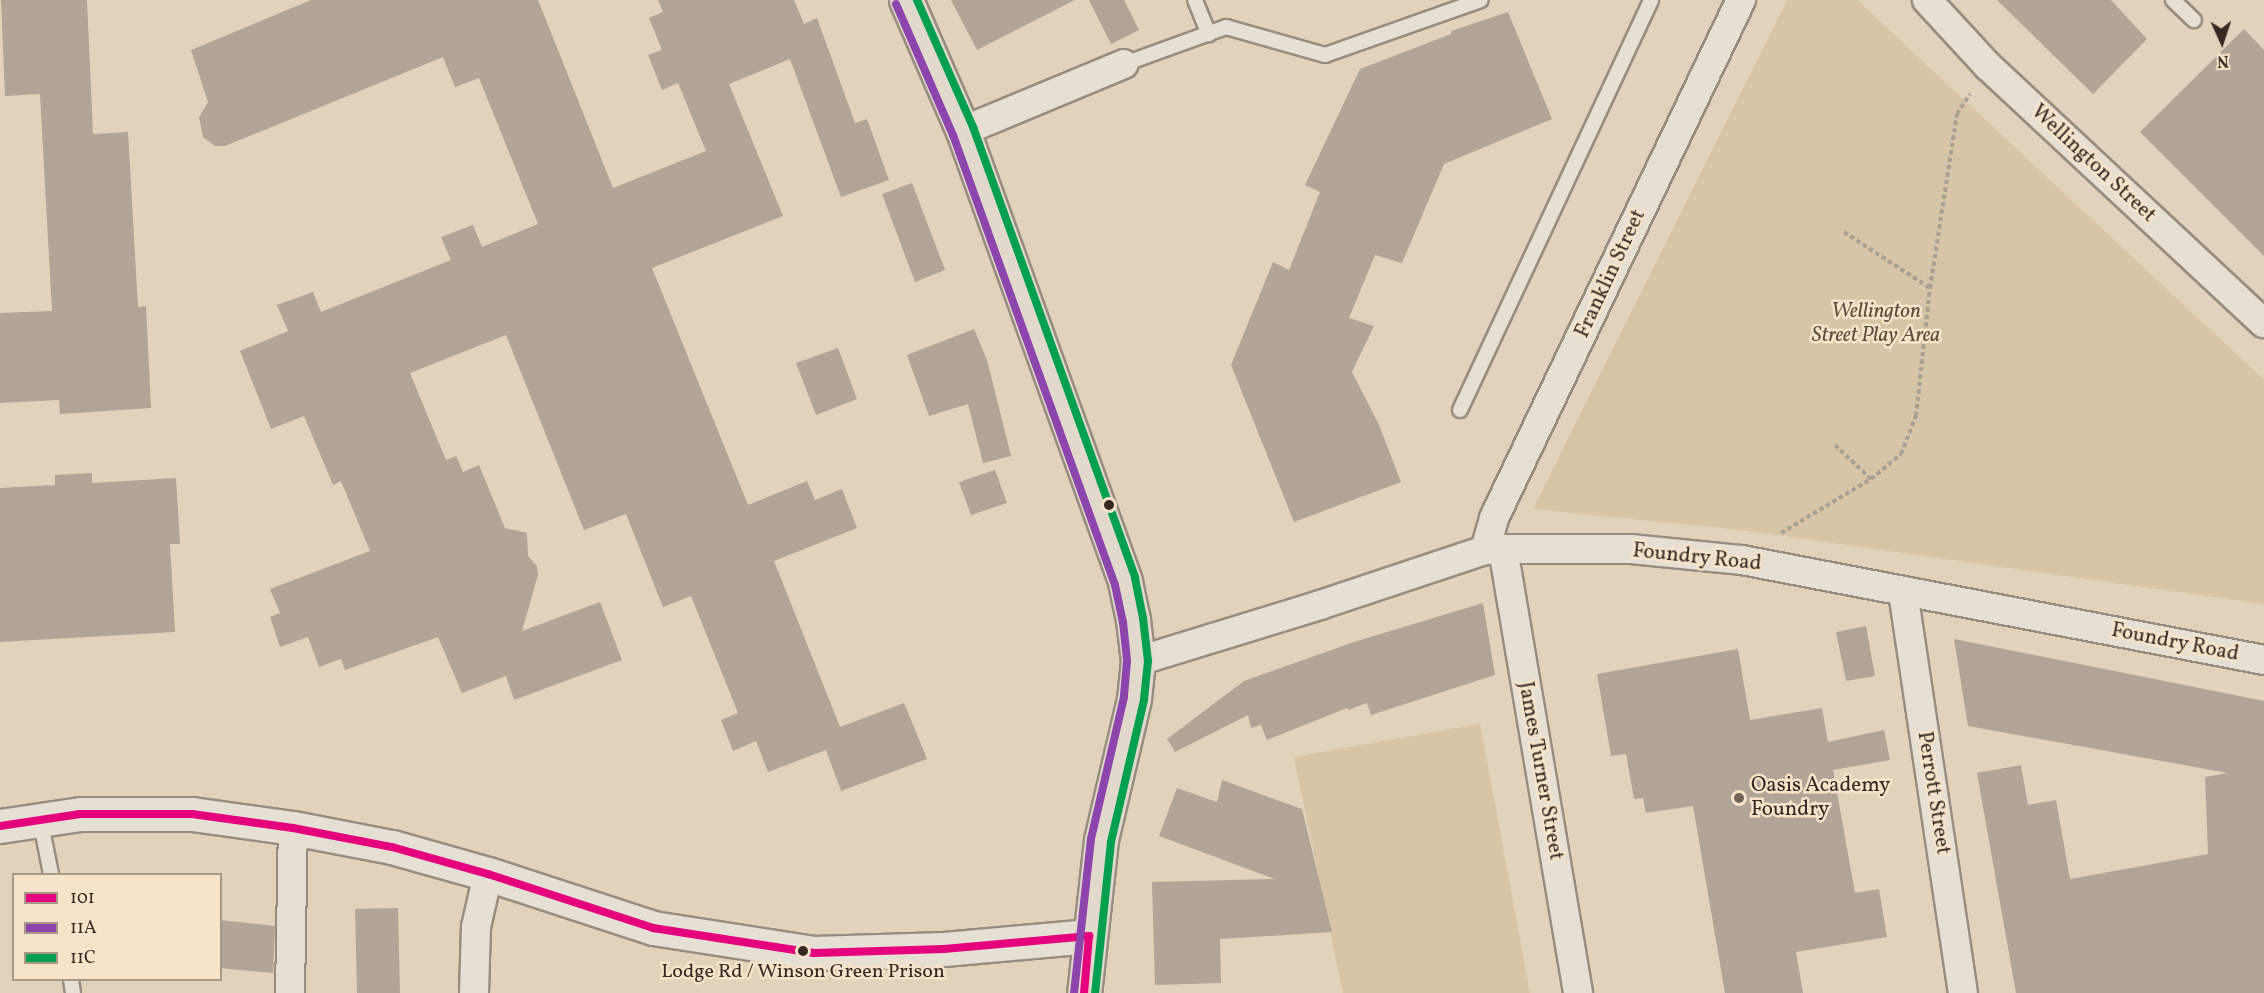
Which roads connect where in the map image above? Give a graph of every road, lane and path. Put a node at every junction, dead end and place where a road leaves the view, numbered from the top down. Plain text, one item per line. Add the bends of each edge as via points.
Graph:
1 (906, 0) edge
2 (1195, 0) edge
3 (1481, 0) edge
4 (1651, 0) edge
5 (1741, 0) edge
6 (1927, 0) edge
7 (2173, 0) edge
8 (2194, 20) dead end
9 (1209, 34) junction
10 (1124, 64) joint
11 (1988, 66) junction
12 (963, 131) junction
13 (1844, 232) dead end
14 (1930, 288) junction
15 (2264, 323) edge
16 (1460, 410) dead end
17 (1835, 446) dead end
18 (1871, 479) junction
19 (1494, 549) junction
20 (1742, 560) junction
21 (1903, 592) junction
22 (2264, 660) edge
23 (1138, 661) junction
24 (40, 819) junction
25 (0, 826) edge
26 (293, 828) junction
27 (51, 873) edge
28 (488, 874) junction
29 (1089, 936) junction
30 (291, 993) edge
31 (474, 993) edge
32 (1084, 993) edge
33 (1578, 993) edge
34 (1963, 993) edge

1 - 12 main road
2 - 9 lane
3 - 9 lane via 1325,55 1226,27
4 - 16 lane
5 - 19 street, Franklin Street via 1494,518
6 - 11 street, Wellington Street
7 - 8 lane
9 - 10 lane
10 - 12 street
11 - 14 path via 1957,114
11 - 15 street, Wellington Street
12 - 23 main road via 1125,582
13 - 14 path
14 - 18 path via 1916,416 1901,454
17 - 18 path
18 - 20 path
19 - 20 street, Foundry Road via 1631,549
19 - 23 street, Foundry Road
19 - 33 street, James Turner Street
20 - 21 street, Foundry Road
21 - 22 street, Foundry Road
21 - 34 street, Perrott Street
23 - 29 main road via 1134,699 1101,840
24 - 25 street
24 - 26 street via 80,814 192,814
24 - 27 lane
26 - 28 street via 392,847
26 - 30 street
28 - 29 street via 653,928 814,953 944,949
28 - 31 street via 476,927
29 - 32 main road

